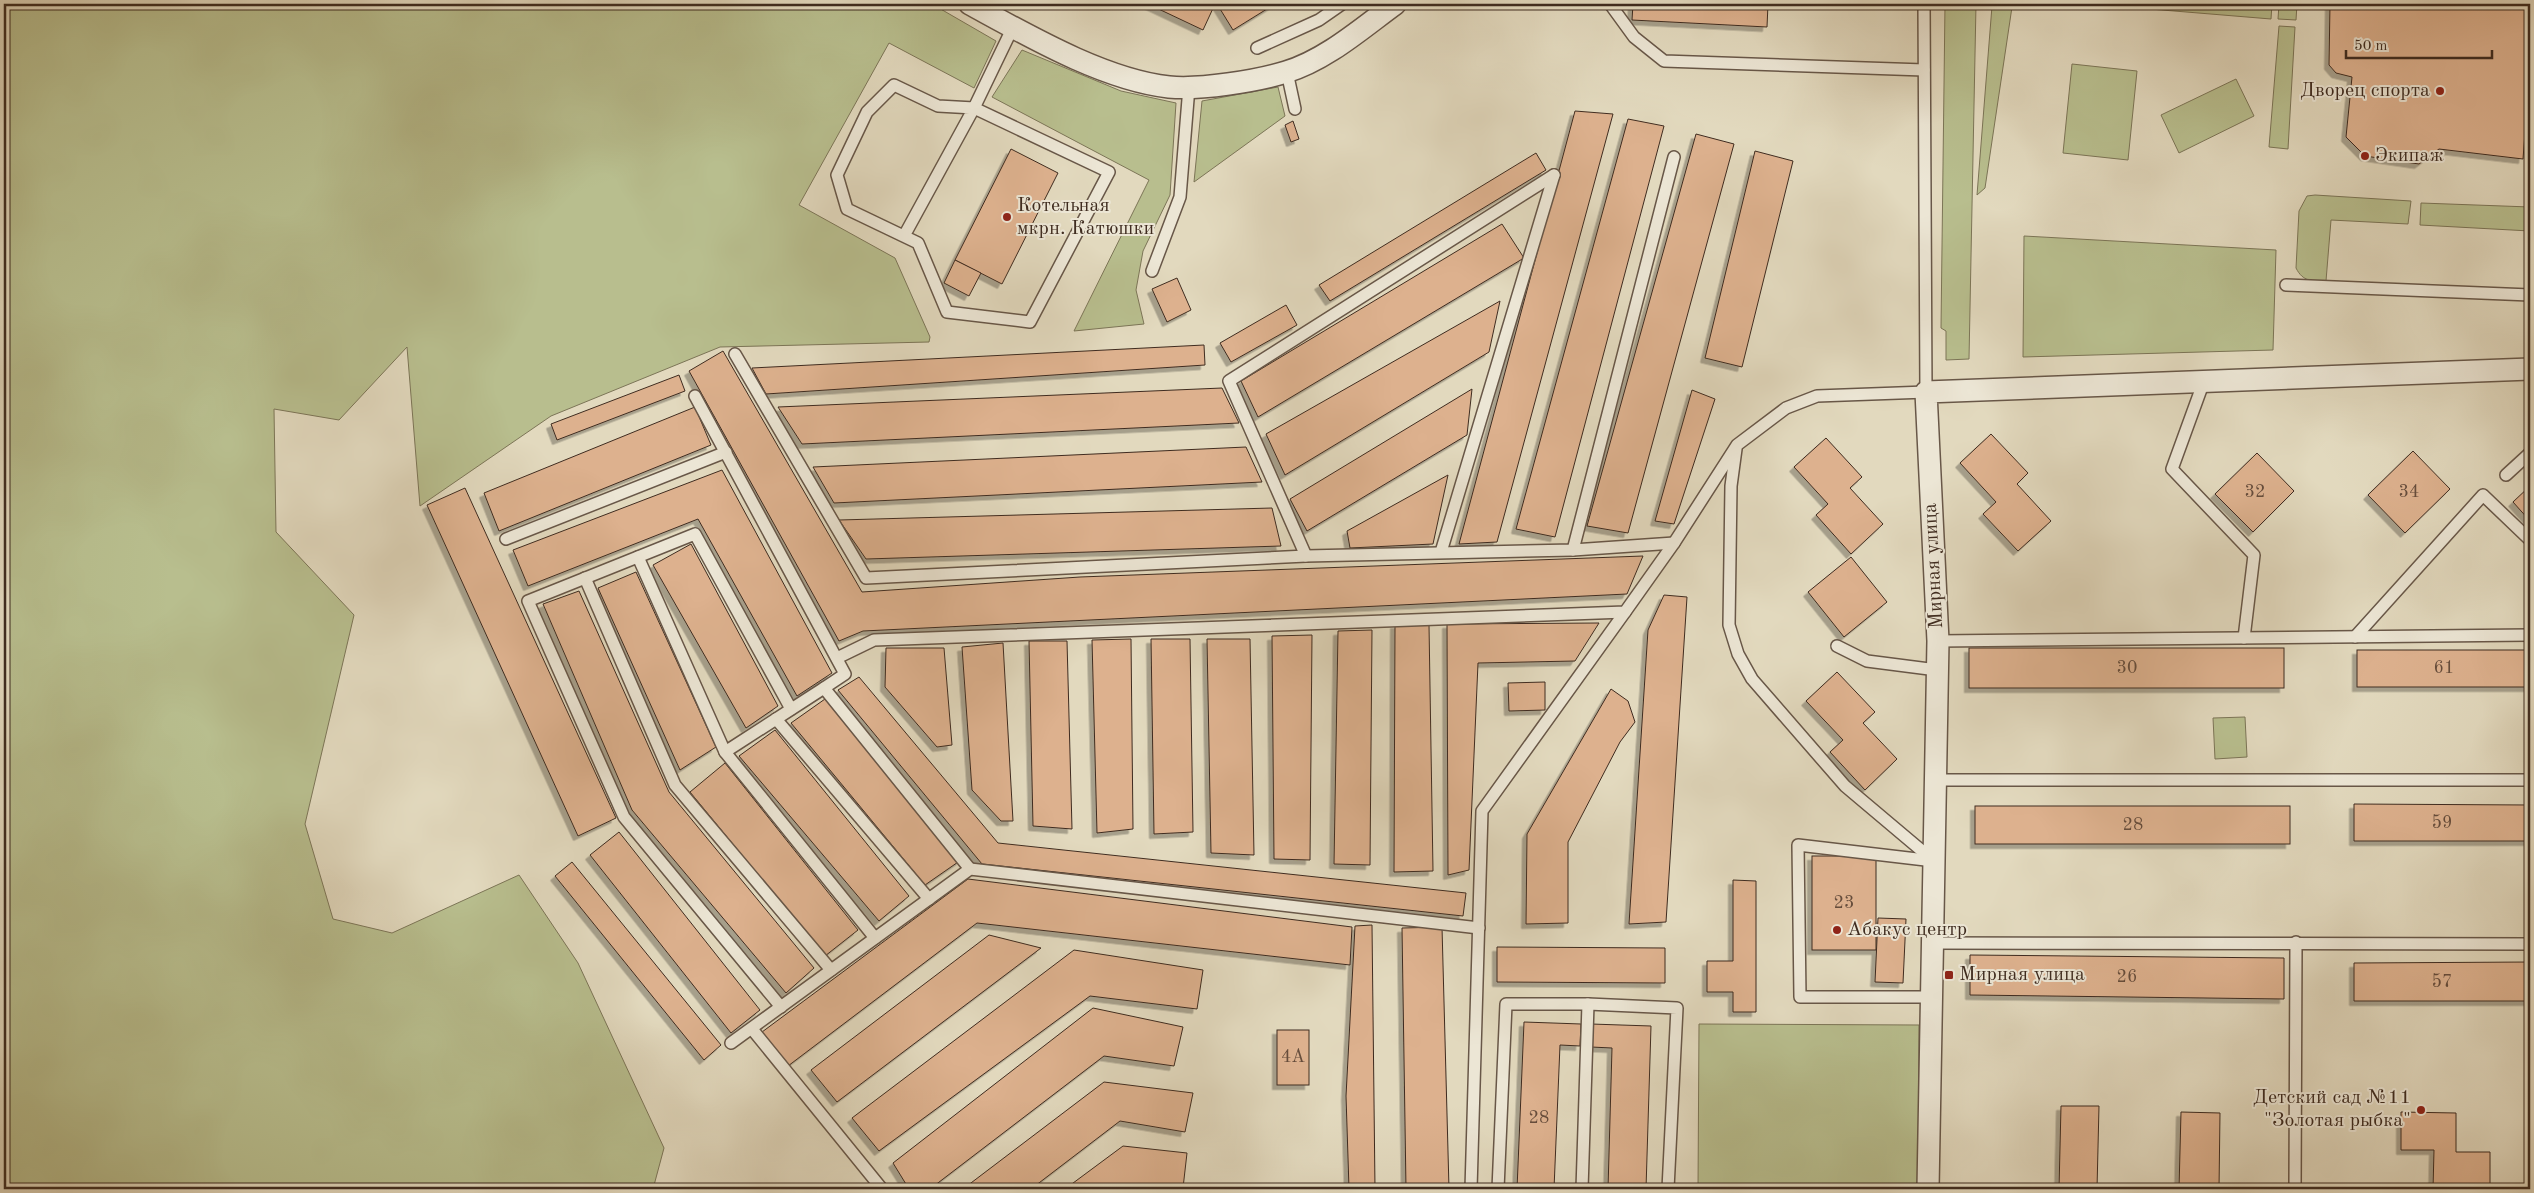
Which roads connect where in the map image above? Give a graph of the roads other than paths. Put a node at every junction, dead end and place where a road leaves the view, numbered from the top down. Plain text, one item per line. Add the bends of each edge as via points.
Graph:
1 (970, 4) edge
2 (1342, 4) edge
3 (1395, 4) edge
4 (1610, 4) edge
5 (1924, 4) edge
6 (1014, 28) junction
7 (1257, 48) dead end
8 (1924, 70) junction
9 (1286, 72) junction
10 (1189, 87) junction
11 (974, 108) junction
12 (1296, 109) dead end
13 (1674, 157) dead end
14 (904, 236) junction
15 (1152, 271) dead end
16 (2286, 285) dead end
17 (2530, 295) edge
18 (735, 354) dead end
19 (2530, 369) edge
20 (2204, 381) junction
21 (1926, 392) junction
22 (695, 396) dead end
23 (1737, 445) junction
24 (726, 452) junction
25 (2530, 453) edge
26 (2506, 475) dead end
27 (506, 539) dead end
28 (2530, 540) edge
29 (1674, 543) junction
30 (1573, 550) junction
31 (1441, 552) junction
32 (1306, 556) junction
33 (638, 557) junction
34 (585, 578) junction
35 (1625, 612) junction
36 (2530, 635) edge
37 (2355, 637) junction
38 (2244, 638) junction
39 (1938, 641) junction
40 (1837, 646) dead end
41 (837, 658) junction
42 (1937, 670) junction
43 (824, 688) junction
44 (791, 709) junction
45 (776, 719) junction
46 (725, 752) junction
47 (1936, 780) junction
48 (2530, 780) edge
49 (1934, 861) junction
50 (970, 869) junction
51 (929, 899) junction
52 (1479, 928) junction
53 (875, 938) junction
54 (2296, 942) junction
55 (1933, 943) junction
56 (2530, 944) edge
57 (831, 970) junction
58 (1932, 996) junction
59 (1588, 1004) junction
60 (781, 1007) junction
61 (752, 1029) junction
62 (731, 1043) dead end
63 (882, 1189) edge
64 (1471, 1189) edge
65 (1498, 1189) edge
66 (1582, 1189) edge
67 (1668, 1189) edge
68 (1928, 1189) edge
69 (2295, 1189) edge

1 - 6 street
2 - 7 lane via 1319,20
3 - 9 street via 1337,47
4 - 8 lane via 1634,37 1664,61
5 - 8 lane
6 - 10 street via 1096,67 1169,87
6 - 11 lane
8 - 21 lane
9 - 10 street
9 - 12 lane
10 - 15 lane via 1180,197
11 - 14 lane
11 - 14 lane via 938,106 894,85 867,112 837,175 846,209
11 - 14 lane via 1109,172 1030,322 947,312 918,243
13 - 30 lane
16 - 17 lane
18 - 32 lane via 866,578
19 - 20 street
20 - 21 street
20 - 38 lane via 2172,469 2254,555
21 - 23 lane via 1817,396 1786,408
21 - 39 street, Мирная улица
22 - 24 lane
23 - 29 lane
23 - 49 lane via 1731,486 1729,625 1738,654 1752,679 1845,786
24 - 27 lane
24 - 41 lane
25 - 26 lane
28 - 37 lane via 2483,495
29 - 30 lane
29 - 35 lane
30 - 31 lane
31 - 32 lane
31 - 32 lane via 1554,175 1229,381
33 - 34 lane
33 - 44 lane via 695,534
33 - 46 lane
34 - 57 lane via 675,785
34 - 60 lane via 528,601 624,817
35 - 41 lane via 874,640
35 - 52 lane via 1482,811
36 - 37 lane
37 - 38 lane
38 - 39 lane
39 - 42 street, Мирная улица
40 - 42 lane via 1867,661
41 - 43 lane via 845,674
42 - 47 street, Мирная улица
43 - 44 lane
43 - 50 lane
44 - 45 lane
45 - 46 lane
45 - 51 lane
46 - 53 lane
47 - 48 lane
47 - 49 street, Мирная улица
49 - 55 street, Мирная улица
49 - 58 lane via 1798,845 1800,997
50 - 51 lane
50 - 52 lane
51 - 53 lane
52 - 64 lane
53 - 57 lane
54 - 55 lane
54 - 56 lane
54 - 69 lane
55 - 58 street, Мирная улица
57 - 60 lane
58 - 68 street, Мирная улица
59 - 65 lane via 1506,1004
59 - 66 lane
59 - 67 lane via 1677,1008
60 - 61 lane
61 - 62 lane
61 - 63 lane

